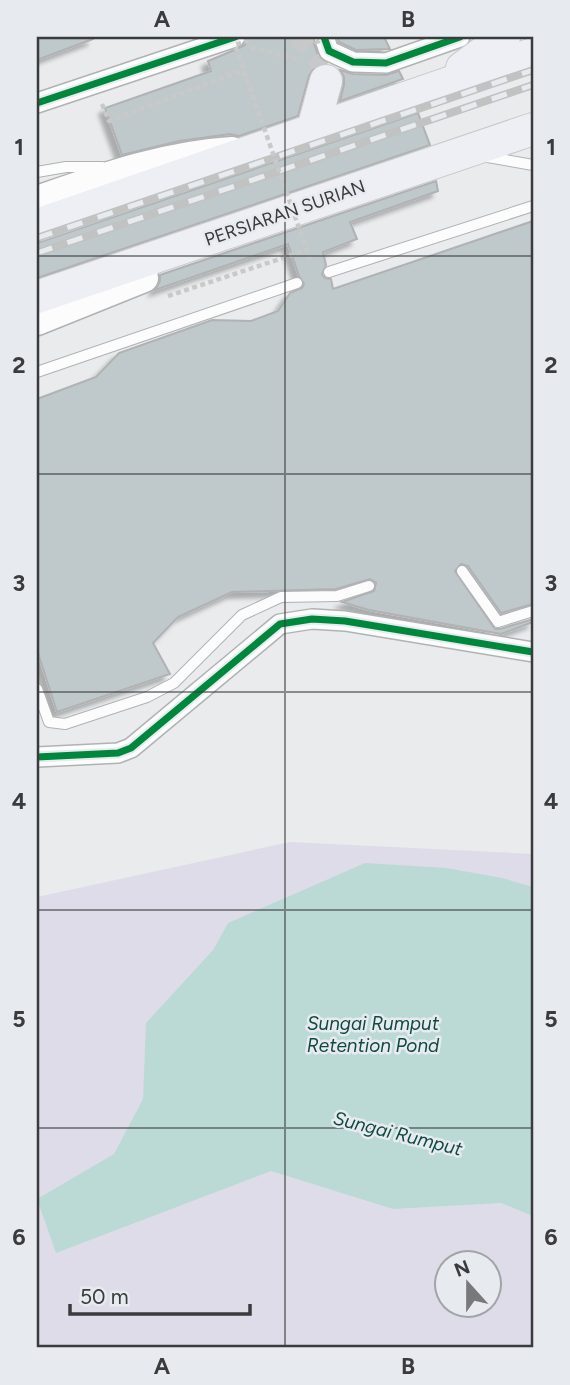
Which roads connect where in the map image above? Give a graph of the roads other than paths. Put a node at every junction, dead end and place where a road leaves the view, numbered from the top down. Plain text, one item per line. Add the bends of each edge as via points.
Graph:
1 (235, 37) edge
2 (324, 37) edge
3 (460, 37) edge
4 (503, 44) edge
5 (533, 54) edge
6 (323, 74) dead end
7 (438, 86) junction
8 (37, 103) edge
9 (313, 128) junction
10 (533, 129) edge
11 (256, 149) junction
12 (463, 153) junction
13 (533, 165) edge
14 (131, 168) junction
15 (37, 172) edge
16 (37, 200) edge
17 (533, 206) edge
18 (37, 225) edge
19 (230, 232) junction
20 (328, 272) dead end
21 (297, 283) dead end
22 (156, 287) joint
23 (37, 297) edge
24 (37, 321) edge
25 (37, 372) edge
26 (462, 571) dead end
27 (369, 586) dead end
28 (533, 611) edge
29 (533, 652) edge
30 (37, 688) edge
31 (37, 757) edge

1 - 8 street
2 - 3 street via 329,51 353,62 386,63
4 - 7 main road
5 - 7 main road
6 - 9 main road
7 - 9 main road
9 - 11 main road
10 - 12 main road, PERSIARAN SURIAN
11 - 14 main road via 200,153
11 - 18 main road
12 - 13 lane
12 - 19 main road, PERSIARAN SURIAN
14 - 15 lane via 66,167
14 - 16 main road
17 - 20 lane
19 - 22 main road
19 - 23 main road, PERSIARAN SURIAN
21 - 25 lane
22 - 24 main road
26 - 28 lane via 498,622
27 - 30 lane via 337,596 281,597 242,615 174,683 147,697 65,724 49,722
29 - 31 street via 345,621 312,619 281,624 131,748

